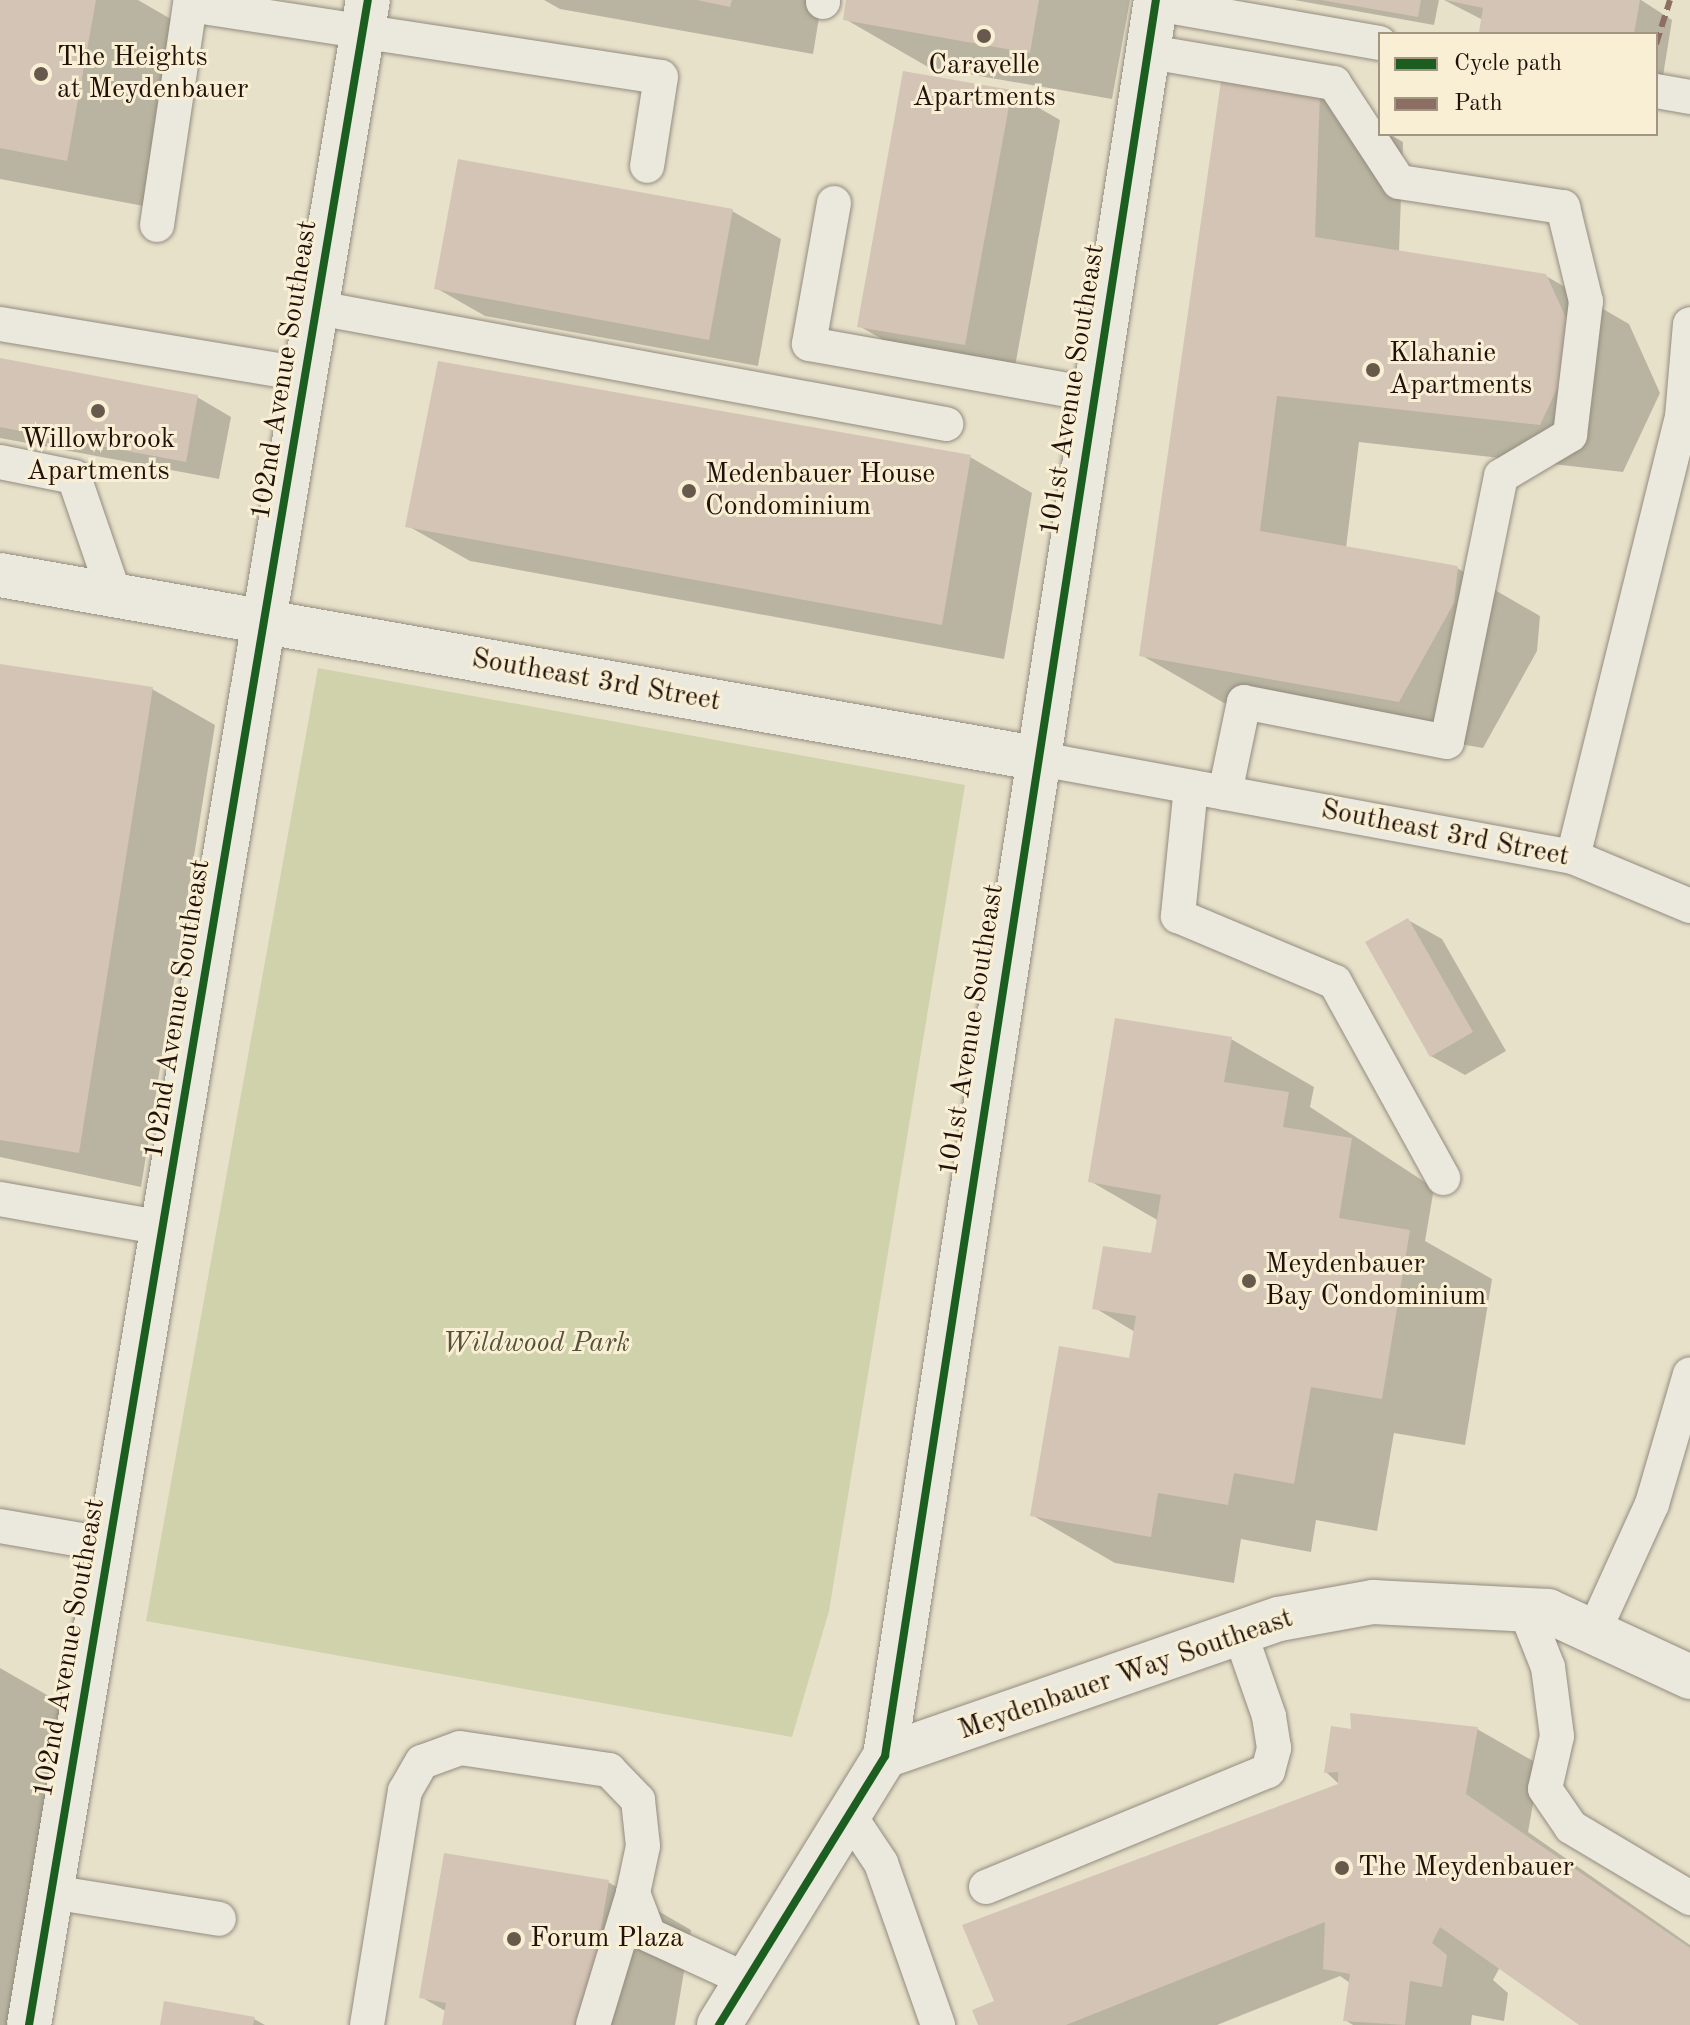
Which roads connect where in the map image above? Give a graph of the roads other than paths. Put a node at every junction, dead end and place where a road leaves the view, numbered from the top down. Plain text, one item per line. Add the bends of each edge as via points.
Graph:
1 (1156, 2) edge
2 (366, 15) edge
3 (1378, 43) edge
4 (1150, 52) junction
5 (1658, 91) edge
6 (1690, 97) edge
7 (647, 166) dead end
8 (834, 203) dead end
9 (157, 225) dead end
10 (318, 308) junction
11 (0, 324) edge
12 (1690, 324) edge
13 (307, 375) junction
14 (1094, 395) junction
15 (946, 424) dead end
16 (0, 462) edge
17 (0, 575) edge
18 (115, 596) junction
19 (265, 622) junction
20 (1035, 758) junction
21 (1191, 787) junction
22 (1225, 793) junction
23 (1573, 857) junction
24 (1690, 906) edge
25 (1443, 1178) dead end
26 (0, 1199) edge
27 (163, 1228) junction
28 (1690, 1374) edge
29 (0, 1526) edge
30 (111, 1545) junction
31 (1525, 1609) junction
32 (1595, 1629) junction
33 (1240, 1633) junction
34 (1690, 1677) edge
35 (885, 1756) junction
36 (849, 1815) junction
37 (986, 1887) dead end
38 (51, 1892) junction
39 (633, 1893) junction
40 (1690, 1898) edge
41 (219, 1919) dead end
42 (747, 1980) junction
43 (29, 2025) edge
44 (367, 2025) edge
45 (593, 2025) edge
46 (719, 2025) edge
47 (938, 2025) edge

1 - 3 lane
1 - 4 street, 101st Avenue Southeast
2 - 7 lane via 661,77
2 - 9 lane via 190,5
2 - 10 street, 102nd Avenue Southeast
4 - 14 street, 101st Avenue Southeast
4 - 22 lane via 1334,83 1399,182 1563,207 1586,301 1570,435 1501,476 1447,742 1244,702
5 - 6 lane
8 - 14 lane via 809,344
10 - 13 street, 102nd Avenue Southeast
10 - 15 lane
11 - 13 lane
12 - 23 lane via 1682,417
13 - 19 street, 102nd Avenue Southeast
14 - 20 street, 101st Avenue Southeast
16 - 18 lane via 74,477
17 - 18 street, Southeast 3rd Street
18 - 19 street, Southeast 3rd Street
19 - 20 street, Southeast 3rd Street
19 - 27 street, 102nd Avenue Southeast
20 - 21 lane, Southeast 3rd Street
20 - 35 street, 101st Avenue Southeast
21 - 22 lane, Southeast 3rd Street
21 - 25 lane via 1178,916 1335,982
22 - 23 lane, Southeast 3rd Street
23 - 24 lane, Southeast 3rd Street
26 - 27 lane
27 - 30 street, 102nd Avenue Southeast
28 - 32 lane via 1652,1504
29 - 30 lane
30 - 38 street, 102nd Avenue Southeast
31 - 32 street, Meydenbauer Way Southeast
31 - 33 street, Meydenbauer Way Southeast via 1373,1602
31 - 40 lane via 1548,1667 1557,1736 1545,1789 1571,1827
32 - 34 street, Meydenbauer Way Southeast
33 - 35 street, Meydenbauer Way Southeast
33 - 37 lane via 1269,1716 1274,1748 1268,1771
35 - 36 street, 101st Avenue Southeast
36 - 42 street, 101st Avenue Southeast
36 - 47 lane via 881,1863
38 - 41 lane
38 - 43 street, 102nd Avenue Southeast
39 - 42 lane via 649,1935
39 - 44 lane via 643,1846 638,1800 609,1770 460,1748 422,1762 405,1791
39 - 45 lane
42 - 46 street, 101st Avenue Southeast

